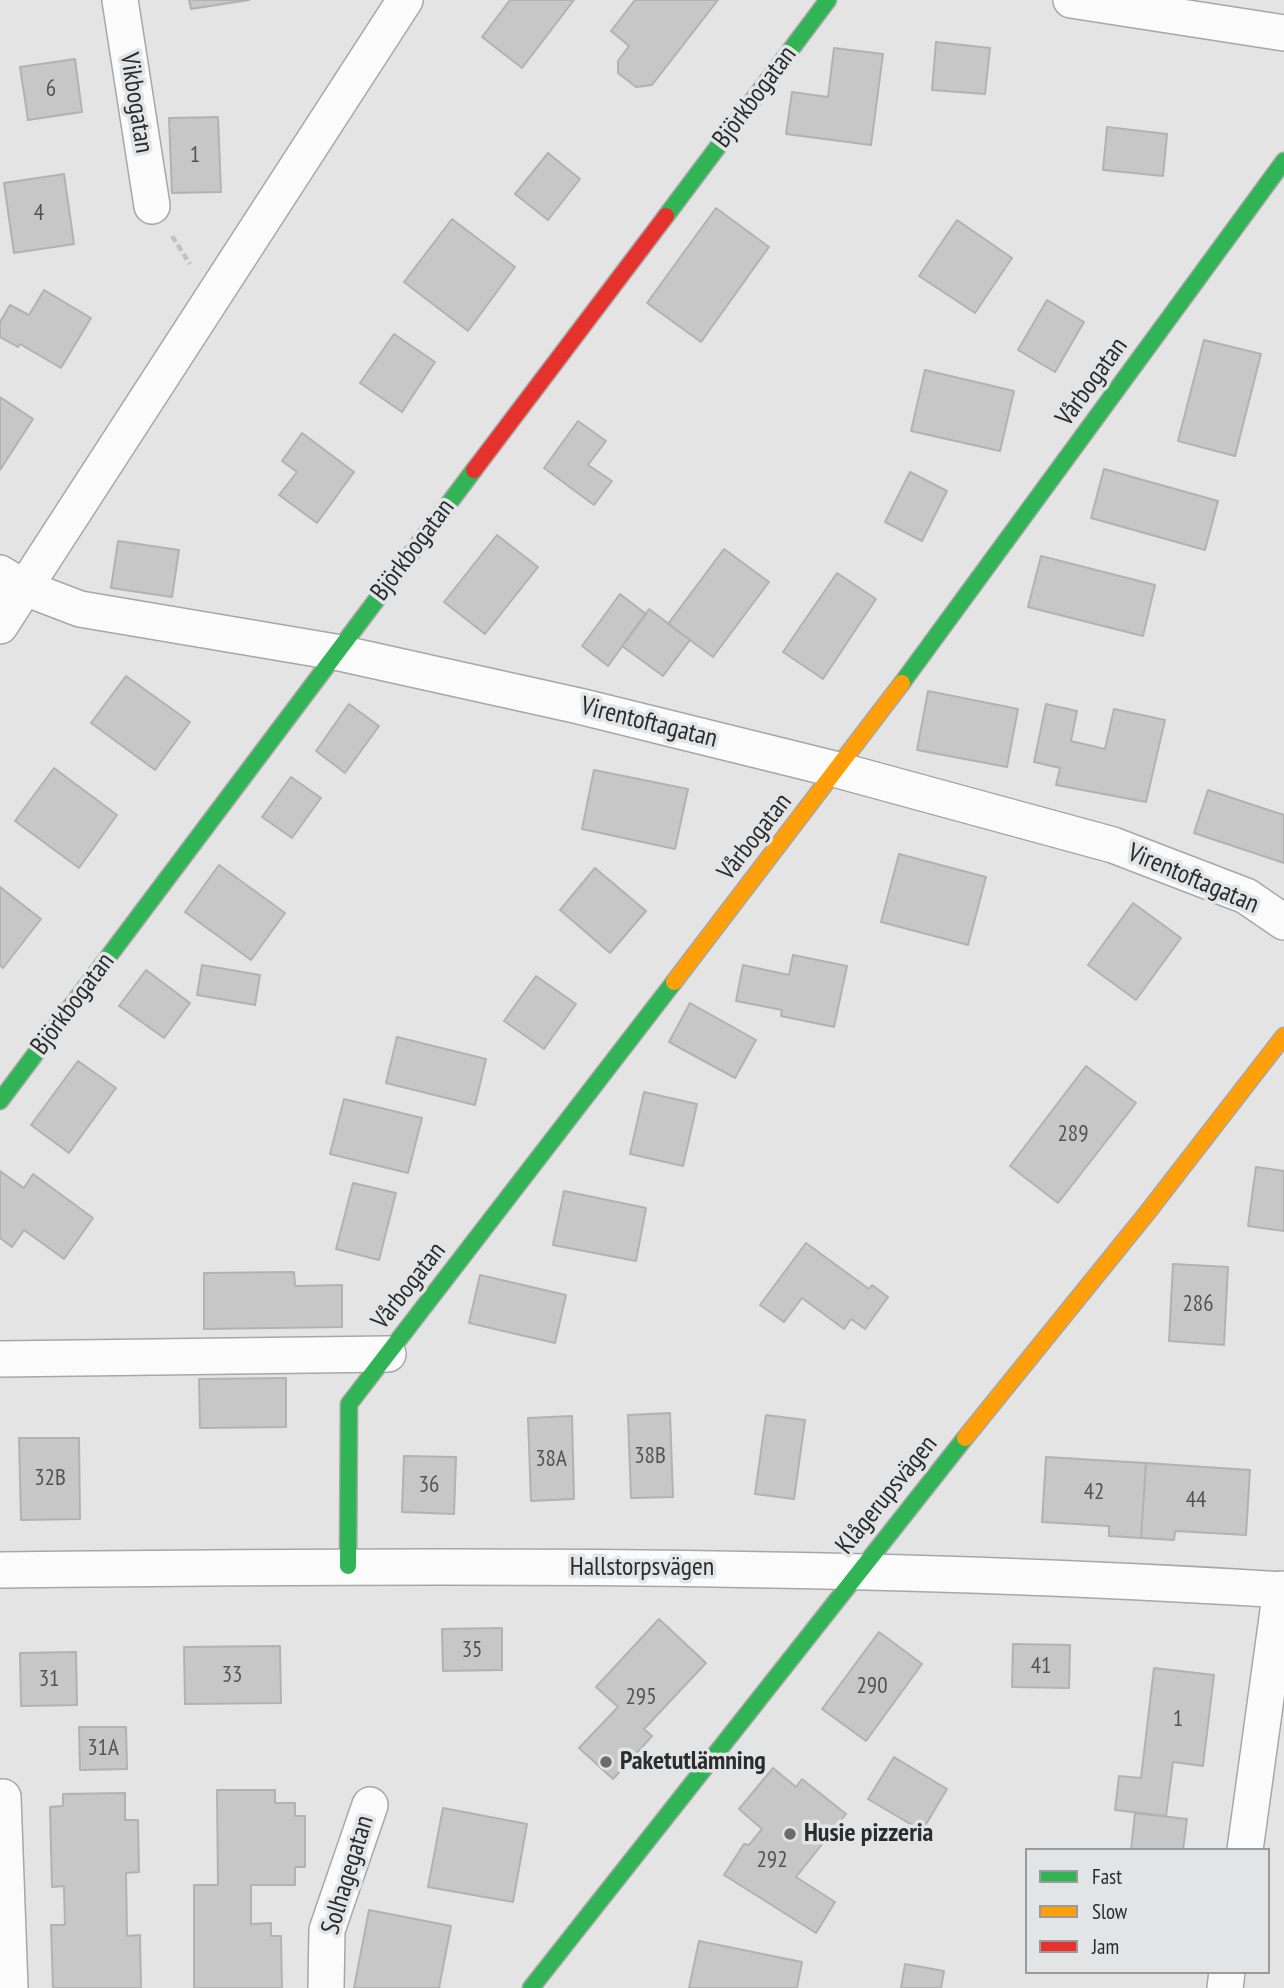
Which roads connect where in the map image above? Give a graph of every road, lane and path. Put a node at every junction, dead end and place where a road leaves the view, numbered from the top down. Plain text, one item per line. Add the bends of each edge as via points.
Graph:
1 (120, 0) edge
2 (405, 0) edge
3 (828, 0) edge
4 (1072, 0) edge
5 (1284, 33) edge
6 (1284, 161) edge
7 (152, 206) joint
8 (213, 298) junction
9 (12, 580) edge
10 (0, 626) edge
11 (335, 652) junction
12 (838, 770) junction
13 (1284, 922) edge
14 (1284, 1036) edge
15 (0, 1101) edge
16 (388, 1354) junction
17 (0, 1359) edge
18 (348, 1566) junction
19 (0, 1570) edge
20 (858, 1570) junction
21 (1282, 1589) edge
22 (3, 1797) dead end
23 (370, 1805) dead end
24 (1245, 1848) edge
25 (10, 1988) edge
26 (326, 1988) edge
27 (531, 1988) edge

1 - 7 street, Vikbogatan
2 - 8 street
3 - 11 street, Björkbogatan
4 - 5 street
6 - 12 street, Vårbogatan
7 - 8 path
8 - 9 street
9 - 10 street
9 - 11 street, Virentoftagatan via 80,609
11 - 12 street, Virentoftagatan
11 - 15 street, Björkbogatan
12 - 13 street, Virentoftagatan via 1113,845 1246,896
12 - 16 street, Vårbogatan
14 - 20 street, Klågerupsvägen
16 - 17 street
16 - 18 street, Vårbogatan via 349,1404
18 - 19 street, Hallstorpsvägen
18 - 20 street, Hallstorpsvägen
20 - 21 street, Hallstorpsvägen
20 - 27 street, Klågerupsvägen
21 - 24 street
22 - 25 street
23 - 26 street, Solhagegatan via 327,1930

